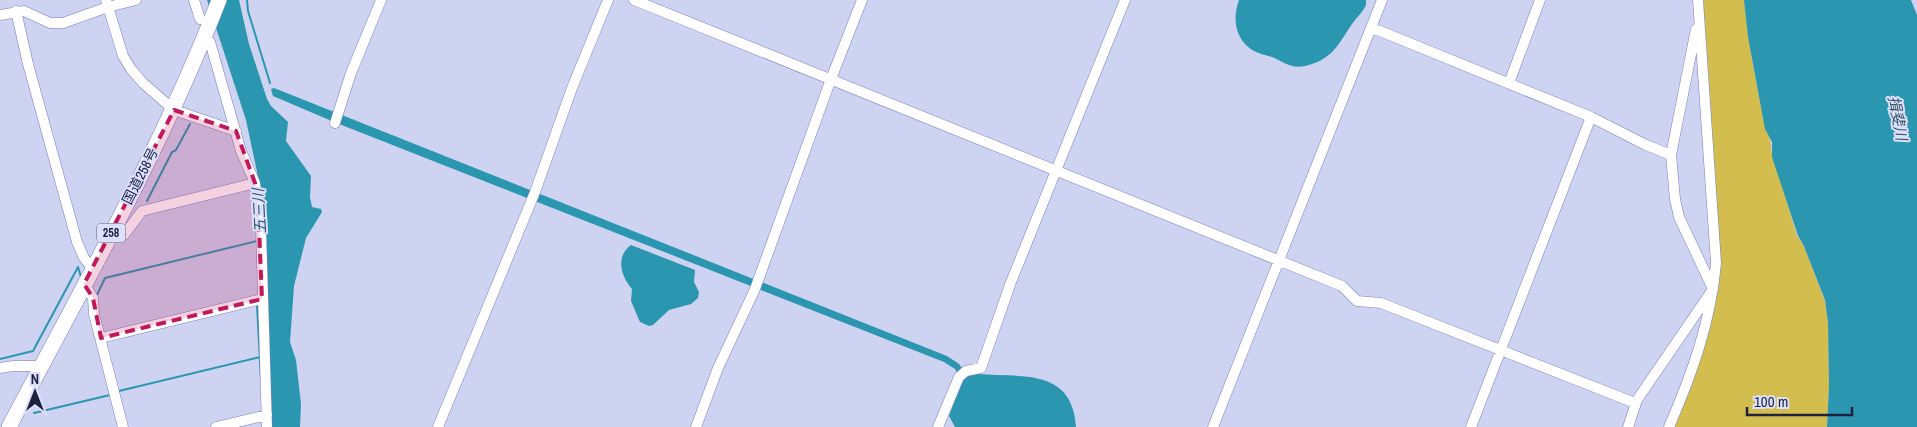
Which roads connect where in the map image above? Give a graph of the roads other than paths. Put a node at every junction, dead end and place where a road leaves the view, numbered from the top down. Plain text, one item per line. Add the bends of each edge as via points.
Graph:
1 (136, 0) edge
2 (194, 0) edge
3 (219, 0) edge
4 (381, 0) edge
5 (608, 0) edge
6 (634, 0) edge
7 (862, 0) edge
8 (1125, 0) edge
9 (1382, 0) edge
10 (1540, 0) edge
11 (1693, 0) edge
12 (1698, 0) edge
13 (107, 4) edge
14 (16, 11) junction
15 (1699, 14) junction
16 (0, 15) edge
17 (205, 20) junction
18 (1371, 29) junction
19 (210, 42) dead end
20 (832, 79) junction
21 (1509, 83) junction
22 (174, 110) junction
23 (1591, 117) junction
24 (336, 120) dead end
25 (236, 130) junction
26 (1671, 154) junction
27 (1057, 170) junction
28 (255, 183) junction
29 (109, 237) junction
30 (1278, 260) junction
31 (92, 268) junction
32 (84, 284) junction
33 (1713, 289) junction
34 (262, 299) junction
35 (101, 338) junction
36 (1500, 350) junction
37 (41, 366) junction
38 (0, 368) edge
39 (1636, 403) junction
40 (267, 415) junction
41 (8, 427) edge
42 (123, 427) edge
43 (216, 427) edge
44 (268, 427) edge
45 (438, 427) edge
46 (696, 427) edge
47 (938, 427) edge
48 (1213, 427) edge
49 (1472, 427) edge
50 (1628, 427) edge
51 (1669, 427) edge

1 - 13 street
2 - 17 street
3 - 17 highway, 国道258号 / 258
4 - 24 street
5 - 45 street via 533,196
6 - 20 street
7 - 20 street
8 - 27 street
9 - 18 street
10 - 21 street
11 - 15 street
12 - 15 street
13 - 14 street via 63,23 50,23 24,11
13 - 22 street via 123,56 131,69
14 - 16 street
14 - 31 street via 77,242
15 - 26 street
15 - 33 street via 1716,263
17 - 22 highway, 国道258号 / 258
18 - 21 street
18 - 30 street
19 - 25 street
20 - 27 street
20 - 46 street via 757,285 718,368
21 - 23 street
22 - 25 street
22 - 29 highway, 国道258号 / 258
23 - 26 street
23 - 36 street
25 - 28 street
26 - 33 street via 1679,217
27 - 30 street
27 - 47 street via 1011,282 981,368 962,374
28 - 29 street via 142,211 124,235
28 - 34 street via 261,229
29 - 31 highway, 国道258号 / 258
30 - 36 street via 1342,286 1357,301 1381,303
30 - 48 street
31 - 32 highway, 国道258号 / 258
32 - 35 street via 93,298
32 - 37 highway, 国道258号 / 258
33 - 39 street
33 - 51 street via 1700,346
34 - 35 street
34 - 40 street
35 - 42 street
36 - 39 street
36 - 49 street
37 - 38 street
37 - 41 highway, 国道258号 / 258
39 - 50 street
40 - 43 street
40 - 44 street

